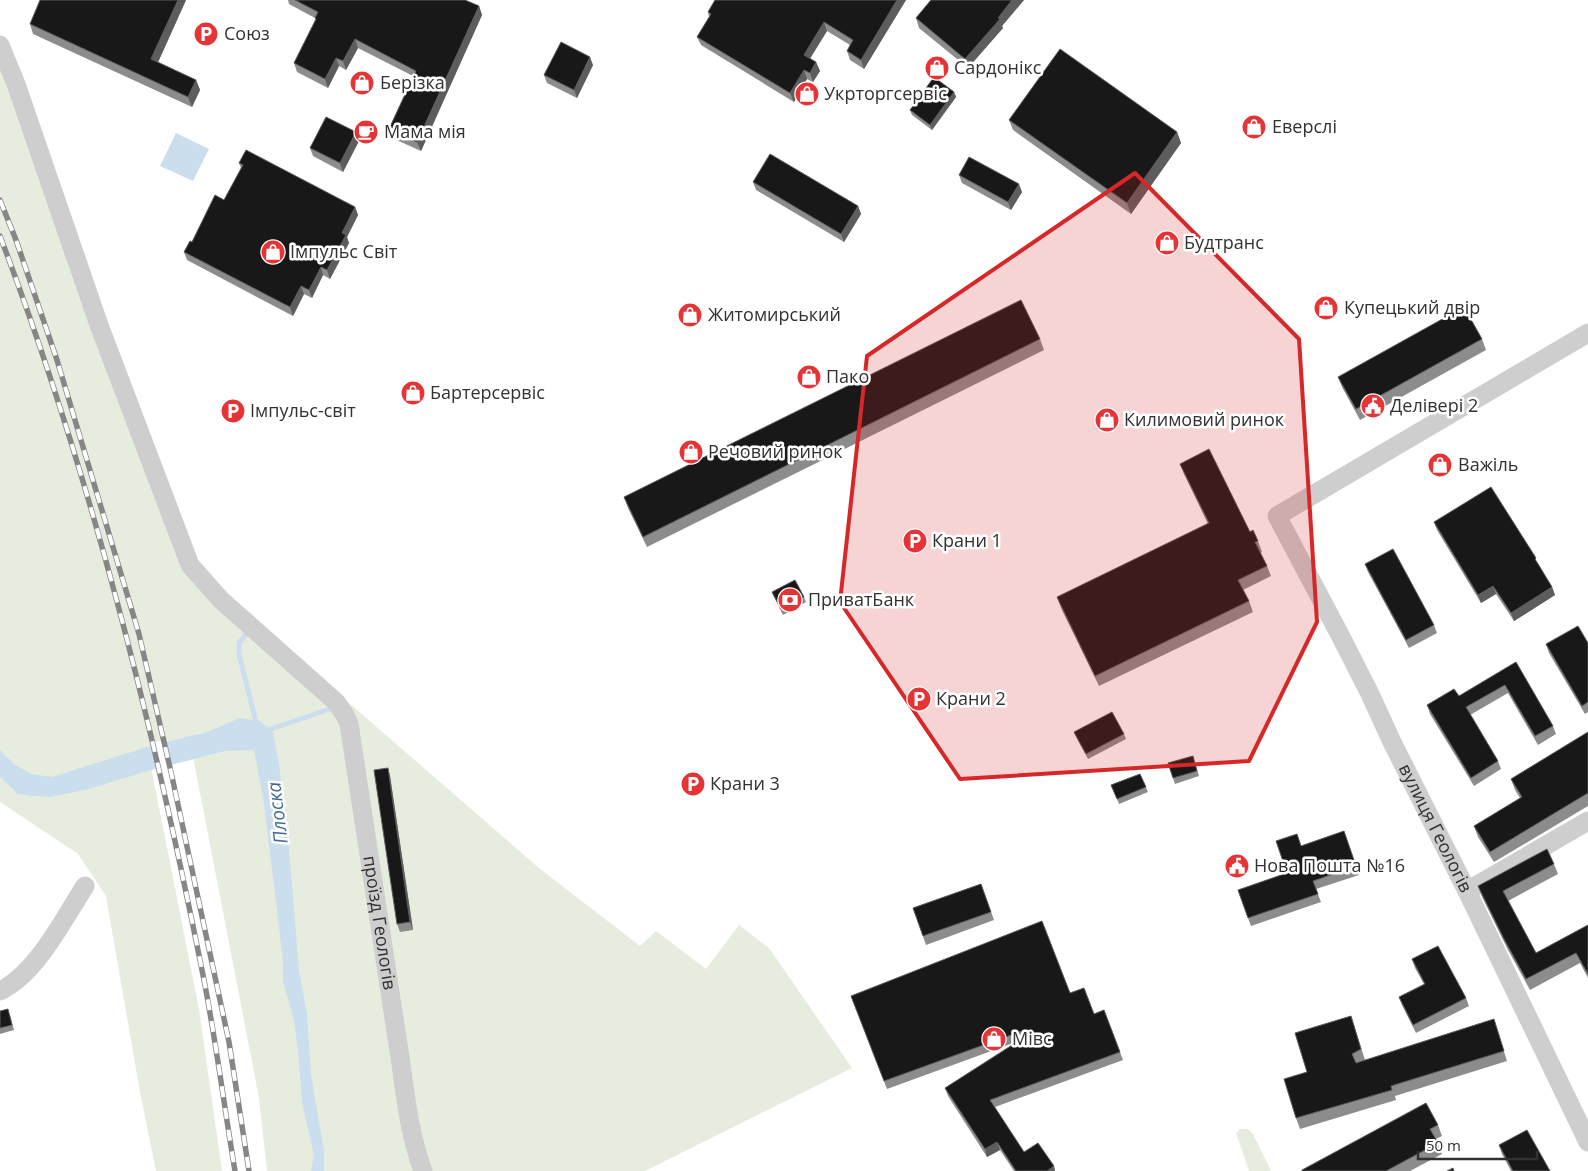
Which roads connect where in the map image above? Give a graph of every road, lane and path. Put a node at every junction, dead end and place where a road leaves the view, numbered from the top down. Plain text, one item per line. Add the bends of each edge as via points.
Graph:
1 (0, 45) edge
2 (1588, 333) edge
3 (1588, 821) edge
4 (85, 886) dead end
5 (1467, 891) junction
6 (0, 991) edge
7 (1588, 1142) edge
8 (423, 1171) edge

1 - 8 street, проїзд Геологів via 99,326 190,565 221,600 336,702 349,724 406,1108
2 - 5 street, вулиця Геологів via 1277,516
3 - 5 street
4 - 6 street via 35,962
5 - 7 street, вулиця Геологів

